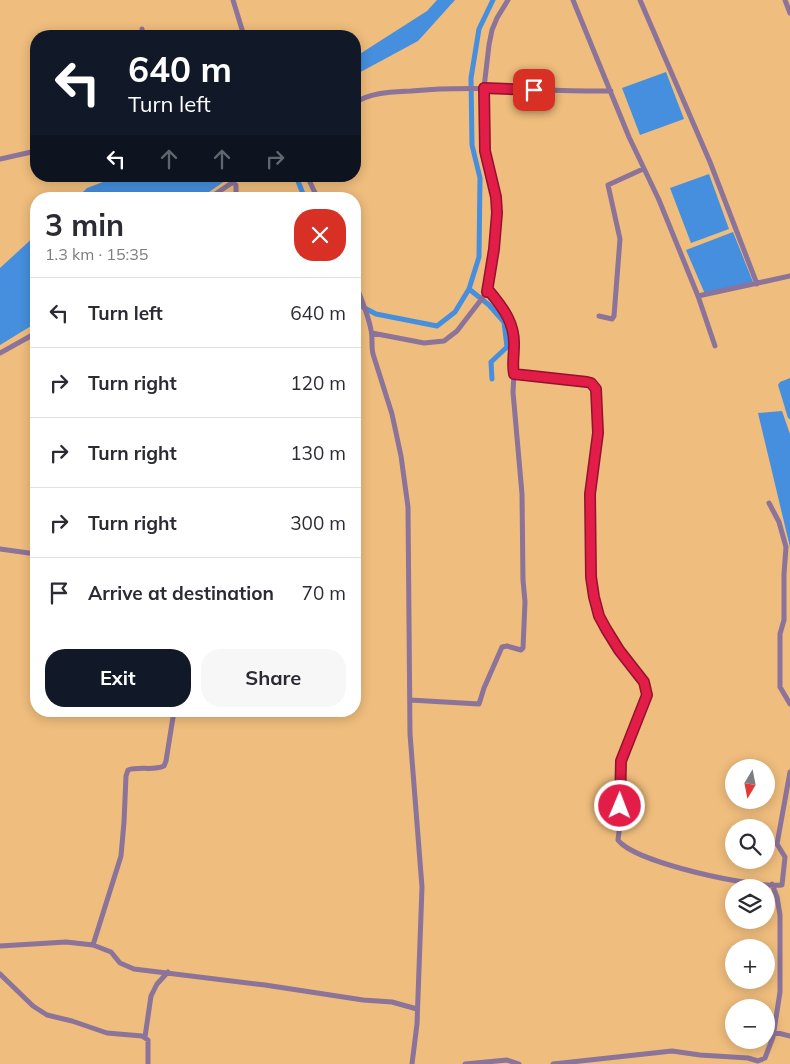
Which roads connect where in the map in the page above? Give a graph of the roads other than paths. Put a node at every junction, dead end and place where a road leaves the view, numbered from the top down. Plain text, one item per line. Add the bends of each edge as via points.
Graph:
1 (233, 0) edge
2 (508, 0) edge
3 (573, 0) edge
4 (640, 0) edge
5 (785, 0) edge
6 (790, 13) edge
7 (242, 30) edge
8 (483, 88) junction
9 (611, 90) junction
10 (361, 100) edge
11 (30, 152) edge
12 (0, 159) edge
13 (644, 169) junction
14 (233, 182) edge
15 (218, 192) edge
16 (790, 276) edge
17 (756, 284) junction
18 (487, 292) junction
19 (698, 296) junction
20 (361, 298) edge
21 (599, 316) dead end
22 (372, 333) junction
23 (30, 336) edge
24 (715, 346) dead end
25 (0, 353) edge
26 (514, 374) junction
27 (769, 503) dead end
28 (0, 549) edge
29 (30, 553) edge
30 (410, 700) junction
31 (790, 704) edge
32 (173, 717) edge
33 (790, 772) edge
34 (727, 879) edge
35 (775, 884) edge
36 (775, 894) edge
37 (93, 945) junction
38 (0, 946) edge
39 (168, 972) junction
40 (0, 974) edge
41 (417, 1009) junction
42 (775, 1025) edge
43 (775, 1032) edge
44 (790, 1036) edge
45 (145, 1037) junction
46 (768, 1049) edge
47 (753, 1062) edge
48 (148, 1064) edge
49 (412, 1064) edge
50 (465, 1064) edge
51 (519, 1064) edge
52 (553, 1064) edge

1 - 7 street
2 - 8 street via 492,30
3 - 9 street
4 - 17 street via 710,162
5 - 6 street
8 - 9 street
8 - 10 street via 391,92
8 - 18 street via 485,151 497,213
9 - 13 street
11 - 12 street
13 - 19 street
13 - 21 street via 608,185 620,239 614,316 612,319
14 - 15 street
16 - 17 street
17 - 19 street
18 - 22 street via 457,331 444,341 424,343
18 - 26 street via 496,299 514,332
19 - 24 street
20 - 22 street
22 - 30 street via 371,346 398,440 408,507
23 - 25 street
26 - 30 street via 522,494 523,648 502,647 479,704
26 - 34 street via 587,382 596,389 598,433 591,487 591,577 599,616 619,650 644,682 647,695 621,761 618,840 636,852 682,869
27 - 31 street via 786,547 780,687
28 - 29 street
30 - 41 street via 411,756 422,887
32 - 37 street via 164,766 128,770 121,856
33 - 35 street via 777,844 784,857 782,885
36 - 42 street via 781,946
37 - 38 street via 66,942
37 - 39 street via 111,952 120,963 134,969
39 - 41 street via 392,1002
39 - 45 street via 151,996
40 - 45 street via 47,1015 107,1033
41 - 49 street
43 - 44 street
45 - 48 street via 148,1040
46 - 47 street via 765,1058
47 - 52 street via 672,1051
50 - 51 street via 507,1060

